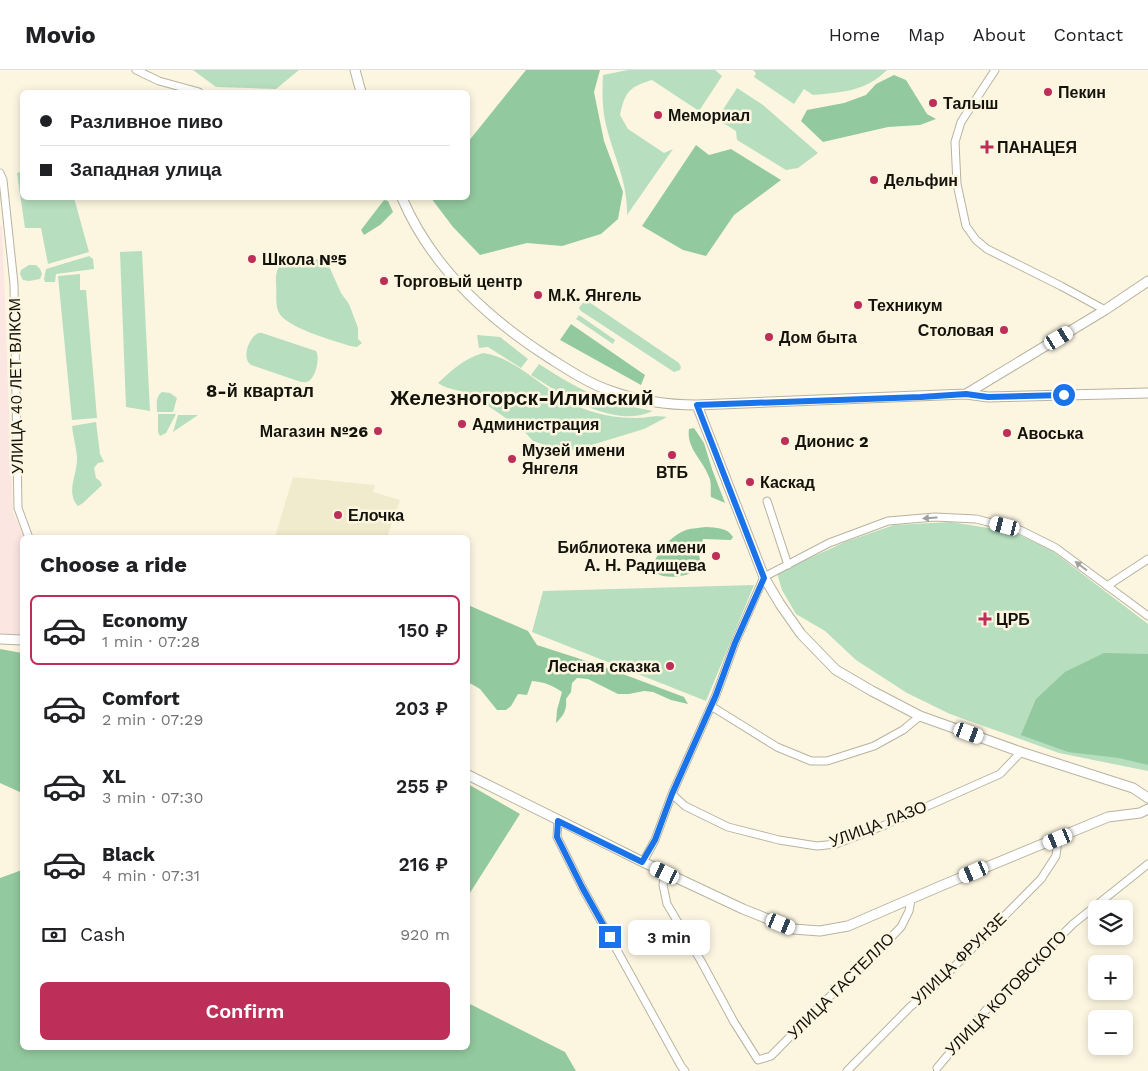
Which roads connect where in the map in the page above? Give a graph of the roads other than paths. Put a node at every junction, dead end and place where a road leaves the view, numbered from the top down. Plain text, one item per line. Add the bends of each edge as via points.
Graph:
1 (136, 70) edge
2 (355, 70) edge
3 (995, 70) edge
4 (191, 90) edge
5 (360, 90) edge
6 (0, 173) edge
7 (403, 200) edge
8 (1148, 281) edge
9 (1105, 310) junction
10 (1148, 393) edge
11 (966, 394) junction
12 (697, 405) junction
13 (768, 501) dead end
14 (28, 535) edge
15 (1148, 559) edge
16 (788, 565) junction
17 (764, 578) junction
18 (1107, 586) junction
19 (1148, 616) edge
20 (0, 639) edge
21 (20, 640) edge
22 (711, 706) junction
23 (920, 716) junction
24 (1021, 752) junction
25 (470, 776) edge
26 (672, 794) junction
27 (1148, 798) edge
28 (1148, 809) edge
29 (558, 821) junction
30 (1058, 839) junction
31 (642, 862) junction
32 (1148, 864) edge
33 (665, 873) junction
34 (911, 900) junction
35 (937, 1068) dead end
36 (686, 1071) edge
37 (847, 1071) edge

1 - 4 street via 159,82
2 - 5 street
3 - 9 street via 961,122 955,142 957,184 966,226 987,249
6 - 14 street, УЛИЦА 40 ЛЕТ ВЛКСМ via 14,284 18,508
7 - 12 street via 435,256 461,288 526,342 610,391 640,400
8 - 9 street
9 - 11 street
10 - 11 street via 988,397
11 - 12 street
12 - 17 street
13 - 16 street
15 - 18 street
16 - 17 street
18 -> 16 street via 1056,548 1020,530 976,519 935,517 888,521 829,543
17 - 22 street
17 - 23 street via 801,634 836,670
18 - 19 street
20 - 21 street
22 - 23 street via 777,747 812,761 827,760 874,746
22 - 26 street
23 - 24 street
24 - 26 street, УЛИЦА ЛАЗО via 1000,774 836,844 817,846 728,827 685,806
24 - 27 street via 1133,788
25 - 29 street
26 - 31 street via 655,840
28 - 30 street via 1108,817
29 - 31 street
29 - 36 street via 557,837 582,887 680,1066
30 - 34 street
30 - 37 street, УЛИЦА ФРУНЗЕ via 1056,856 1040,878
31 - 33 street
32 - 35 street, УЛИЦА КОТОВСКОГО via 1073,924 986,1010
33 - 34 street via 793,929 820,931 848,926
33 - 34 street, УЛИЦА ГАСТЕЛЛО via 663,885 667,904 758,1060 771,1056 871,958 900,927

